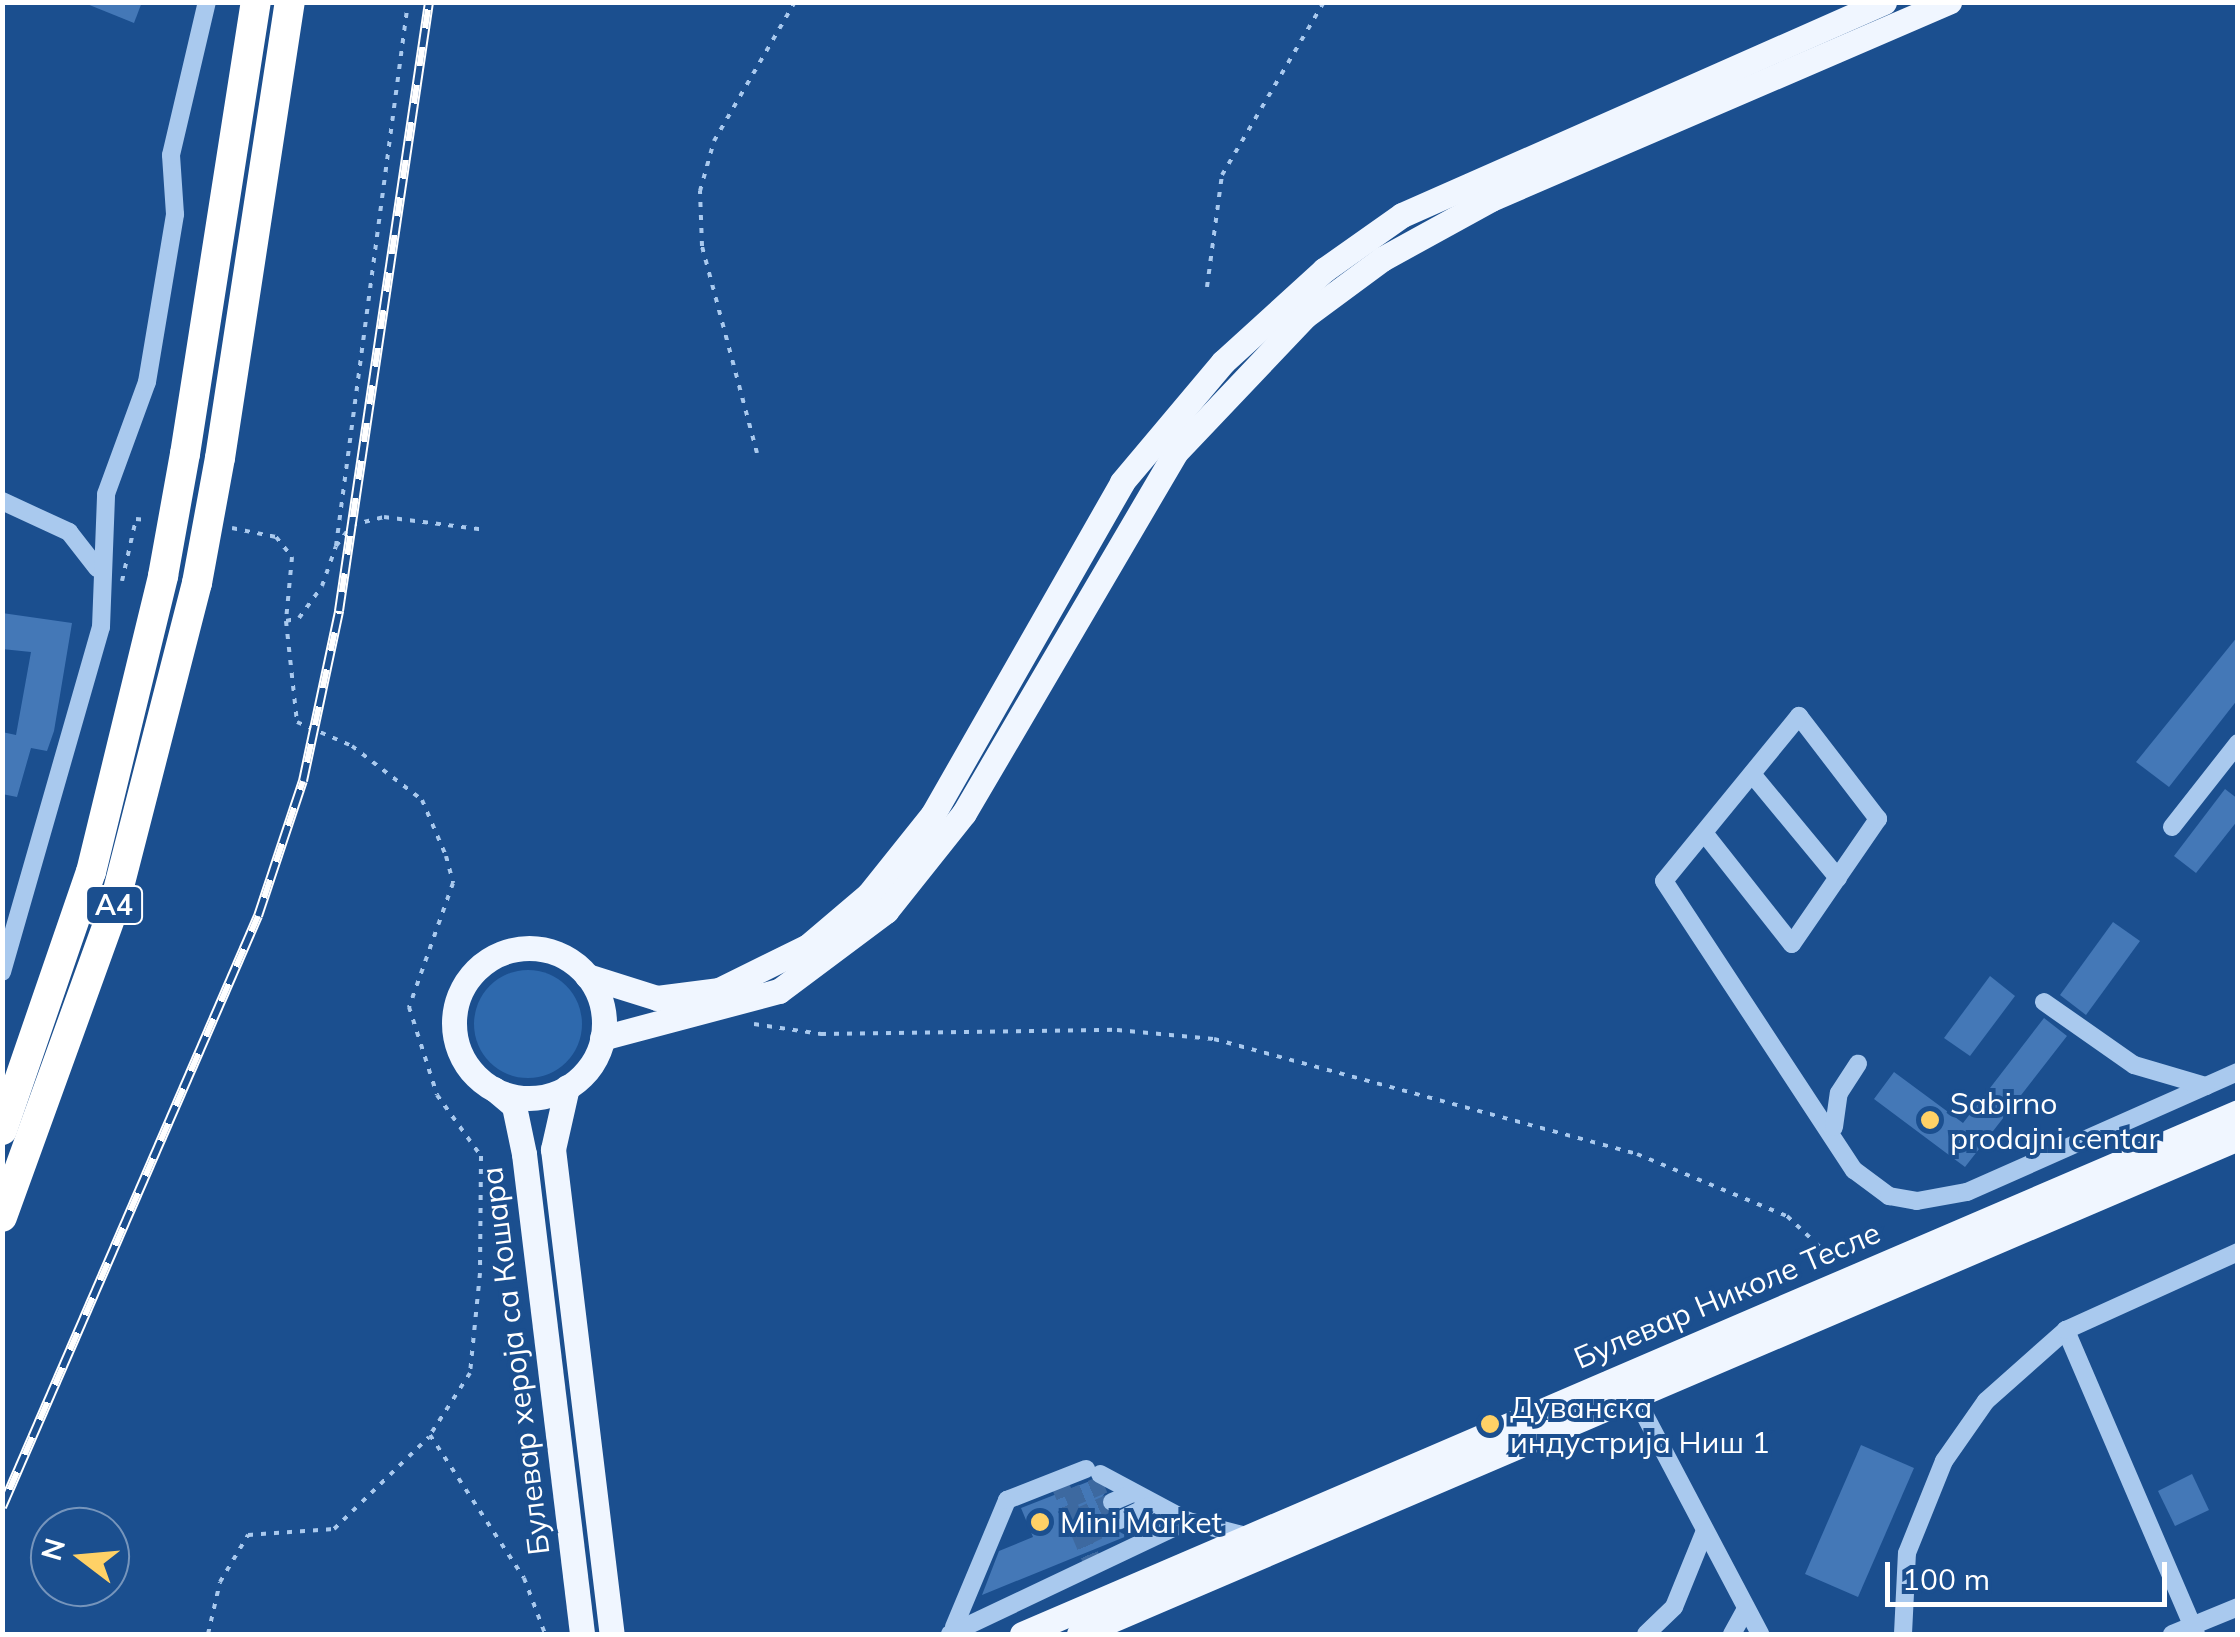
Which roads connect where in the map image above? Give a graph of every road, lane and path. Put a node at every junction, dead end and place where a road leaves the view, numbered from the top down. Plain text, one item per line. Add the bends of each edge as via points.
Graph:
1 (207, 2) edge
2 (256, 2) edge
3 (290, 2) edge
4 (408, 2) edge
5 (795, 2) edge
6 (1324, 2) edge
7 (1884, 2) edge
8 (1949, 2) edge
9 (1207, 287) dead end
10 (757, 453) dead end
11 (2, 501) edge
12 (153, 520) dead end
13 (220, 527) dead end
14 (486, 530) dead end
15 (336, 546) junction
16 (97, 568) junction
17 (104, 596) junction
18 (286, 620) junction
19 (2238, 743) edge
20 (2222, 764) junction
21 (1752, 774) junction
22 (2238, 778) edge
23 (2172, 828) dead end
24 (1704, 834) junction
25 (1838, 878) junction
26 (2, 972) edge
27 (587, 976) junction
28 (2044, 1002) dead end
29 (754, 1024) dead end
30 (602, 1038) junction
31 (1858, 1064) dead end
32 (2238, 1072) edge
33 (2206, 1086) junction
34 (567, 1087) junction
35 (494, 1089) junction
36 (2238, 1112) edge
37 (2, 1130) edge
38 (1835, 1133) junction
39 (2238, 1138) edge
40 (2, 1217) edge
41 (2238, 1252) edge
42 (1844, 1280) junction
43 (2066, 1330) junction
44 (1628, 1384) junction
45 (430, 1436) junction
46 (1131, 1494) junction
47 (1112, 1502) tunnel mouth
48 (1148, 1506) junction
49 (1120, 1520) tunnel mouth
50 (1188, 1521) junction
51 (1704, 1533) junction
52 (1246, 1536) junction
53 (2238, 1607) edge
54 (1746, 1609) junction
55 (2194, 1630) edge
56 (952, 1631) edge
57 (208, 1634) edge
58 (545, 1634) edge
59 (582, 1634) edge
60 (612, 1634) edge
61 (1022, 1634) edge
62 (1079, 1634) edge
63 (1646, 1634) edge
64 (1732, 1634) edge
65 (1760, 1634) edge
66 (1903, 1634) edge
67 (2172, 1634) edge

1 - 16 street via 171,155 175,214 147,382 106,494
2 - 37 highway, A4, bridge via 163,576 91,872
3 - 40 highway, A4, bridge via 197,583 113,910
4 - 15 path
5 - 10 path via 714,141 700,191 702,246
6 - 9 path via 1222,175
7 - 27 main road via 1402,215 1324,270 1223,362 1122,482 933,814 869,894 808,946 719,990 656,998
8 - 30 main road via 1491,199 1382,258 1305,316 1174,453 964,813 886,912 779,991
11 - 16 street via 70,532
12 - 17 path via 136,518 121,586
13 - 18 path via 288,546
14 - 15 path via 384,517 352,525
15 - 18 path via 322,586 299,618
16 - 17 street
17 - 26 street via 66,772
18 - 45 path via 298,722 352,746 422,800 453,883 409,1007 438,1095 481,1156 478,1323 470,1373
19 - 20 street
20 - 22 street
20 - 23 street
21 - 24 street
21 - 25 street
21 - 25 street via 1799,716 1878,820
24 - 25 street via 1792,944
24 - 38 street via 1666,871 1669,892
27 - 30 main road
27 - 35 main road via 562,955 530,948 497,955 471,975 456,1005 455,1038 468,1068
28 - 33 street via 2134,1065
29 - 42 path via 821,1034 1118,1030 1214,1039 1637,1154 1787,1216 1829,1248
30 - 34 main road
31 - 38 street via 1834,1109
32 - 33 street
33 - 38 street via 1939,1200 1871,1186
34 - 35 main road via 530,1098
34 - 60 main road, Булевар хероја са Кошара via 553,1149
35 - 59 main road, Булевар хероја са Кошара via 514,1106 524,1154
36 - 42 main road, Булевар Николе Тесле
39 - 44 main road, Булевар Николе Тесле
41 - 43 street
42 - 44 main road, Булевар Николе Тесле
43 - 55 street
43 - 66 street via 1986,1401 1944,1461 1908,1553
44 - 51 street
44 - 52 main road, Булевар Николе Тесле
44 - 62 main road, Булевар Николе Тесле
45 - 57 path via 334,1529 248,1534 220,1582
45 - 58 path via 524,1578
46 - 47 street
46 - 48 street
46 - 56 street via 1101,1477 1056,1478 1003,1505
48 - 49 street
48 - 50 street
50 - 52 street
50 - 56 street
51 - 54 street
51 - 63 street via 1674,1607
52 - 61 main road, Булевар Николе Тесле
53 - 55 street
54 - 64 street
54 - 65 street
55 - 67 street

